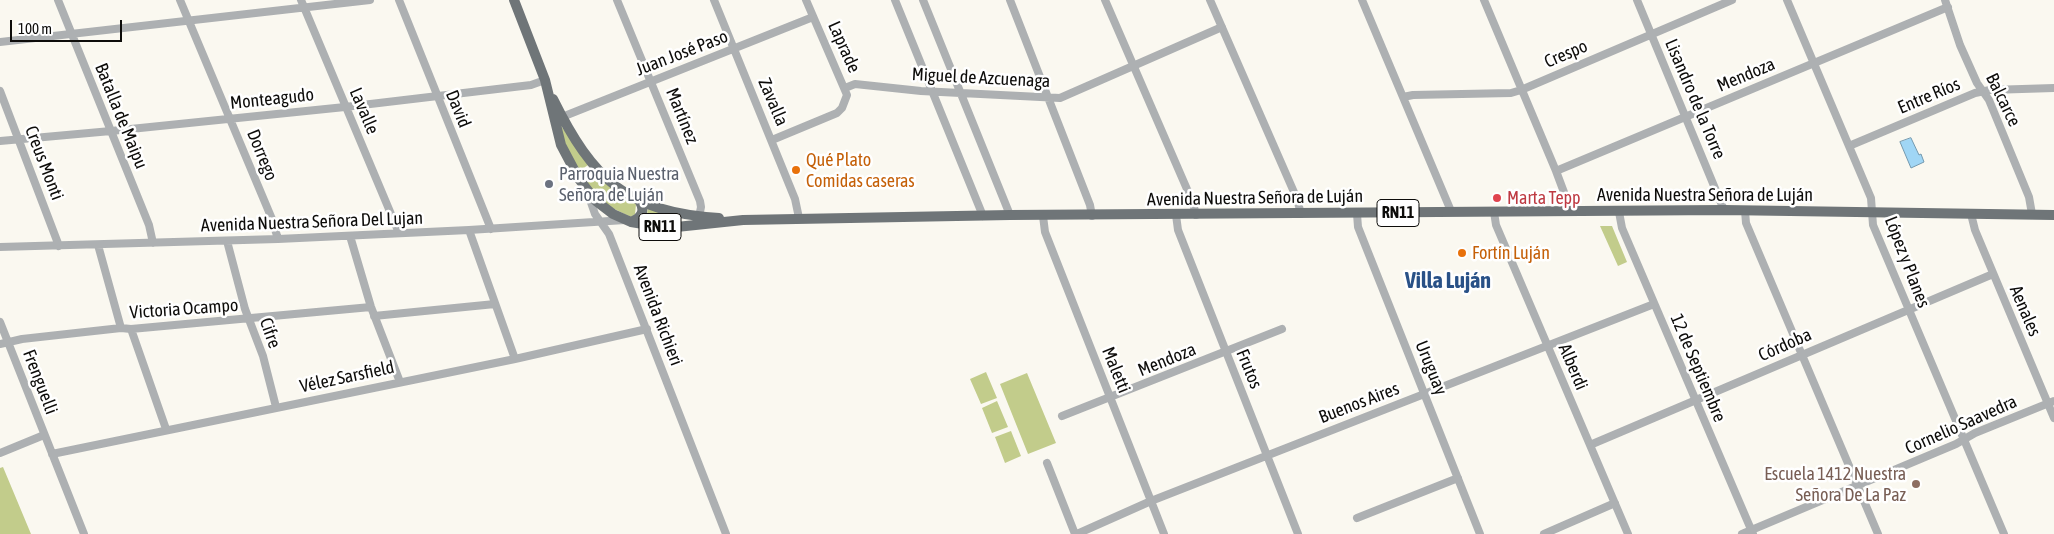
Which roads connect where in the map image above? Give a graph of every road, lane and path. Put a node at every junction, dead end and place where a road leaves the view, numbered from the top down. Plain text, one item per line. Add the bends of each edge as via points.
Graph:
1 (58, 0) edge
2 (180, 0) edge
3 (370, 0) edge
4 (399, 0) edge
5 (514, 0) edge
6 (617, 0) edge
7 (714, 0) edge
8 (806, 0) edge
9 (895, 0) edge
10 (923, 0) edge
11 (1010, 0) edge
12 (1104, 0) edge
13 (1210, 0) edge
14 (1362, 0) edge
15 (1484, 0) edge
16 (1637, 0) edge
17 (1732, 0) edge
18 (1787, 0) edge
19 (1714, 3) edge
20 (303, 4) edge
21 (1947, 4) edge
22 (813, 17) junction
23 (188, 20) junction
24 (1222, 26) junction
25 (72, 33) junction
26 (1651, 34) junction
27 (0, 42) edge
28 (734, 49) junction
29 (1813, 63) junction
30 (1133, 66) junction
31 (651, 81) junction
32 (546, 82) junction
33 (845, 88) junction
34 (2054, 88) edge
35 (1521, 90) junction
36 (0, 91) edge
37 (932, 91) junction
38 (1983, 91) junction
39 (961, 93) junction
40 (437, 96) junction
41 (1403, 97) junction
42 (1049, 98) junction
43 (345, 107) junction
44 (1686, 116) junction
45 (562, 117) junction
46 (231, 119) junction
47 (111, 131) junction
48 (17, 138) junction
49 (772, 140) junction
50 (0, 141) edge
51 (1849, 146) junction
52 (596, 168) junction
53 (1556, 171) junction
54 (579, 179) junction
55 (588, 192) junction
56 (640, 202) junction
57 (1724, 210) junction
58 (1451, 211) junction
59 (1571, 211) junction
60 (1745, 211) junction
61 (1494, 212) junction
62 (1619, 212) junction
63 (1872, 212) junction
64 (1301, 214) junction
65 (1357, 214) junction
66 (1971, 214) junction
67 (2032, 214) junction
68 (1010, 215) junction
69 (1176, 215) junction
70 (1196, 215) junction
71 (2054, 215) edge
72 (983, 216) junction
73 (1043, 216) junction
74 (1092, 216) junction
75 (699, 217) junction
76 (798, 218) junction
77 (743, 220) junction
78 (628, 221) junction
79 (599, 222) junction
80 (491, 229) junction
81 (469, 230) junction
82 (399, 234) junction
83 (350, 236) junction
84 (278, 239) junction
85 (227, 241) junction
86 (152, 244) junction
87 (98, 245) junction
88 (59, 246) junction
89 (0, 247) edge
90 (1993, 274) junction
91 (495, 304) junction
92 (1654, 304) junction
93 (371, 307) junction
94 (1908, 308) junction
95 (374, 316) junction
96 (250, 318) junction
97 (0, 322) edge
98 (122, 328) junction
99 (1282, 329) dead end
100 (131, 330) junction
101 (647, 330) junction
102 (4, 343) edge
103 (1547, 346) junction
104 (1226, 352) junction
105 (1802, 353) junction
106 (515, 358) junction
107 (400, 382) junction
108 (1426, 394) junction
109 (1111, 398) junction
110 (1696, 401) junction
111 (2051, 402) edge
112 (276, 407) junction
113 (1062, 416) dead end
114 (2054, 418) edge
115 (166, 429) junction
116 (44, 435) junction
117 (1964, 440) junction
118 (1590, 445) junction
119 (0, 453) edge
120 (52, 454) junction
121 (1268, 455) junction
122 (1047, 463) dead end
123 (1458, 478) junction
124 (1857, 485) junction
125 (1151, 502) junction
126 (1615, 503) junction
127 (1357, 518) dead end
128 (1752, 532) edge
129 (84, 534) edge
130 (726, 534) edge
131 (1076, 534) edge
132 (1164, 534) edge
133 (1298, 534) edge
134 (1480, 534) edge
135 (1544, 534) edge
136 (1628, 534) edge
137 (1742, 534) edge
138 (1878, 534) edge
139 (2004, 534) edge

1 - 25 street, Batalla de Maipu
2 - 23 street, Dorrego
3 - 20 street
4 - 40 street, David
5 - 32 main road, Avenida Richieri / RN11
6 - 31 street, Martínez
7 - 28 street, Zavalla
8 - 22 street, Laprade
9 - 37 street
10 - 39 street
11 - 42 street
12 - 30 street
13 - 24 street
14 - 41 street
15 - 35 street
16 - 26 street, Lisandro de la Torre
17 - 19 street, Crespo
18 - 29 street, López y Planes
19 - 26 street, Crespo
20 - 23 street
20 - 43 street, Lavalle
21 - 29 street, Mendoza
21 - 38 street, Balcarce via 1960,45
22 - 28 street, Juan José Paso
22 - 33 street, Laprade
23 - 25 street
23 - 46 street, Dorrego
24 - 30 street, Miguel de Azcuenaga
24 - 64 street
25 - 27 street
25 - 47 street, Batalla de Maipu
26 - 35 street, Crespo
26 - 44 street, Lisandro de la Torre
28 - 31 street, Juan José Paso
28 - 49 street, Zavalla
29 - 44 street, Mendoza
29 - 51 street, López y Planes
30 - 42 street, Miguel de Azcuenaga via 1060,98
30 - 70 street
31 - 45 street, Juan José Paso
31 - 75 street, Martínez via 700,201
32 - 40 street, Monteagudo
32 - 45 main road, RN11
32 - 54 main road, Avenida Richieri / RN11 via 561,144
33 - 37 street, Miguel de Azcuenaga via 855,84
33 - 49 street, Laprade via 847,95 837,112
34 - 38 street, Entre Ríos
35 - 41 street, Crespo
35 - 53 street
36 - 48 street, Creus Monti
37 - 39 street, Miguel de Azcuenaga
37 - 72 street
38 - 51 street, Entre Ríos
38 - 67 street, Balcarce via 2029,197
39 - 42 street, Miguel de Azcuenaga
39 - 68 street
40 - 43 street, Monteagudo
40 - 80 street, David
41 - 58 street
42 - 74 street
43 - 46 street, Monteagudo
43 - 82 street, Lavalle
44 - 53 street, Mendoza
44 - 57 street, Lisandro de la Torre
45 - 52 main road, RN11
46 - 47 street, Monteagudo
46 - 84 street, Dorrego
47 - 48 street, Monteagudo
47 - 86 street, Batalla de Maipu via 149,225
48 - 50 street, Monteagudo
48 - 88 street, Creus Monti
49 - 76 street, Zavalla via 796,199
51 - 63 street, López y Planes via 1871,198
52 - 54 main road via 587,169
52 - 56 main road, RN11
53 - 59 street
54 - 55 main road, Avenida Richieri / RN11
55 - 78 main road, Avenida Nuestra Señora de Luján / RN11 via 602,207
55 - 79 street, Avenida Richieri
56 - 75 main road, RN11 via 677,214
56 - 78 main road, RN11 via 642,214 637,220
57 - 60 main road, Avenida Nuestra Señora de Luján / RN11
57 - 62 main road, Avenida Nuestra Señora de Luján / RN11
58 - 61 main road, Avenida Nuestra Señora de Luján / RN11
58 - 65 main road, Avenida Nuestra Señora de Luján / RN11
59 - 61 main road, Avenida Nuestra Señora de Luján / RN11
59 - 62 main road, Avenida Nuestra Señora de Luján / RN11
60 - 63 main road, Avenida Nuestra Señora de Luján / RN11
60 - 105 street via 1746,224
61 - 103 street, Alberdi via 1496,225
62 - 92 street, 12 de Septiembre via 1622,228
63 - 66 main road, Avenida Nuestra Señora de Luján / RN11
63 - 94 street, López y Planes via 1873,225
64 - 65 main road, Avenida Nuestra Señora de Luján / RN11
64 - 70 main road, Avenida Nuestra Señora de Luján / RN11
65 - 108 street, Uruguay via 1358,227
66 - 67 main road, Avenida Nuestra Señora de Luján / RN11
66 - 90 street, Aenales
67 - 71 main road, Avenida Nuestra Señora de Luján / RN11
68 - 72 main road, Avenida Nuestra Señora de Luján / RN11
68 - 73 main road, Avenida Nuestra Señora de Luján / RN11
69 - 70 main road, Avenida Nuestra Señora de Luján / RN11
69 - 74 main road, Avenida Nuestra Señora de Luján / RN11
69 - 104 street, Frutos via 1178,230
72 - 76 main road, Avenida Nuestra Señora de Luján / RN11
73 - 74 main road, Avenida Nuestra Señora de Luján / RN11
73 - 109 street, Maletti via 1045,232
75 - 77 main road, RN11
76 - 77 main road, Avenida Nuestra Señora de Luján / RN11
77 - 78 main road, Avenida Nuestra Señora de Luján / RN11 via 667,228
78 - 79 street, Avenida Nuestra Señora Del Lujan
79 - 80 street, Avenida Nuestra Señora Del Lujan
79 - 101 street, Avenida Richieri via 609,234
80 - 81 street, Avenida Nuestra Señora Del Lujan
81 - 82 street, Avenida Nuestra Señora Del Lujan
81 - 91 street
82 - 83 street, Avenida Nuestra Señora Del Lujan
83 - 84 street, Avenida Nuestra Señora Del Lujan
83 - 93 street
84 - 85 street, Avenida Nuestra Señora Del Lujan
85 - 86 street, Avenida Nuestra Señora Del Lujan
85 - 96 street, Cifre
86 - 87 street, Avenida Nuestra Señora Del Lujan
87 - 88 street, Avenida Nuestra Señora Del Lujan
87 - 98 street
88 - 89 street, Avenida Nuestra Señora Del Lujan
90 - 94 street, Córdoba
90 - 111 street, Aenales
91 - 95 street
91 - 106 street
92 - 103 street, Buenos Aires
92 - 110 street, 12 de Septiembre
93 - 95 street
93 - 96 street, Victoria Ocampo
94 - 105 street, Córdoba
94 - 117 street, López y Planes
95 - 107 street
96 - 100 street, Victoria Ocampo
96 - 112 street, Cifre
97 - 102 street, Frenguelli
98 - 100 street, Victoria Ocampo
98 - 102 street, Victoria Ocampo
99 - 104 street, Mendoza
100 - 115 street
101 - 106 street, Vélez Sarsfield
101 - 130 street, Avenida Richieri
102 - 116 street, Frenguelli
103 - 108 street, Buenos Aires
103 - 118 street, Alberdi
104 - 109 street, Mendoza
104 - 121 street, Frutos
105 - 110 street, Córdoba
105 - 124 street
106 - 107 street, Vélez Sarsfield
107 - 112 street, Vélez Sarsfield
108 - 121 street, Buenos Aires
108 - 123 street, Uruguay
109 - 113 street, Mendoza
109 - 125 street, Maletti
110 - 118 street, Córdoba
110 - 128 street, 12 de Septiembre
111 - 114 street, Aenales
111 - 117 street, Cornelio Saavedra
112 - 115 street, Vélez Sarsfield
115 - 120 street, Vélez Sarsfield
116 - 119 street
116 - 120 street, Frenguelli
117 - 124 street, Cornelio Saavedra
117 - 139 street, López y Planes
118 - 126 street, Alberdi
120 - 129 street, Frenguelli
121 - 125 street, Buenos Aires
121 - 133 street, Frutos
122 - 131 street
123 - 127 street
123 - 134 street, Uruguay
124 - 128 street, Cornelio Saavedra
124 - 138 street
125 - 131 street, Buenos Aires
125 - 132 street, Maletti
126 - 135 street
126 - 136 street, Alberdi
128 - 137 street, Cornelio Saavedra

